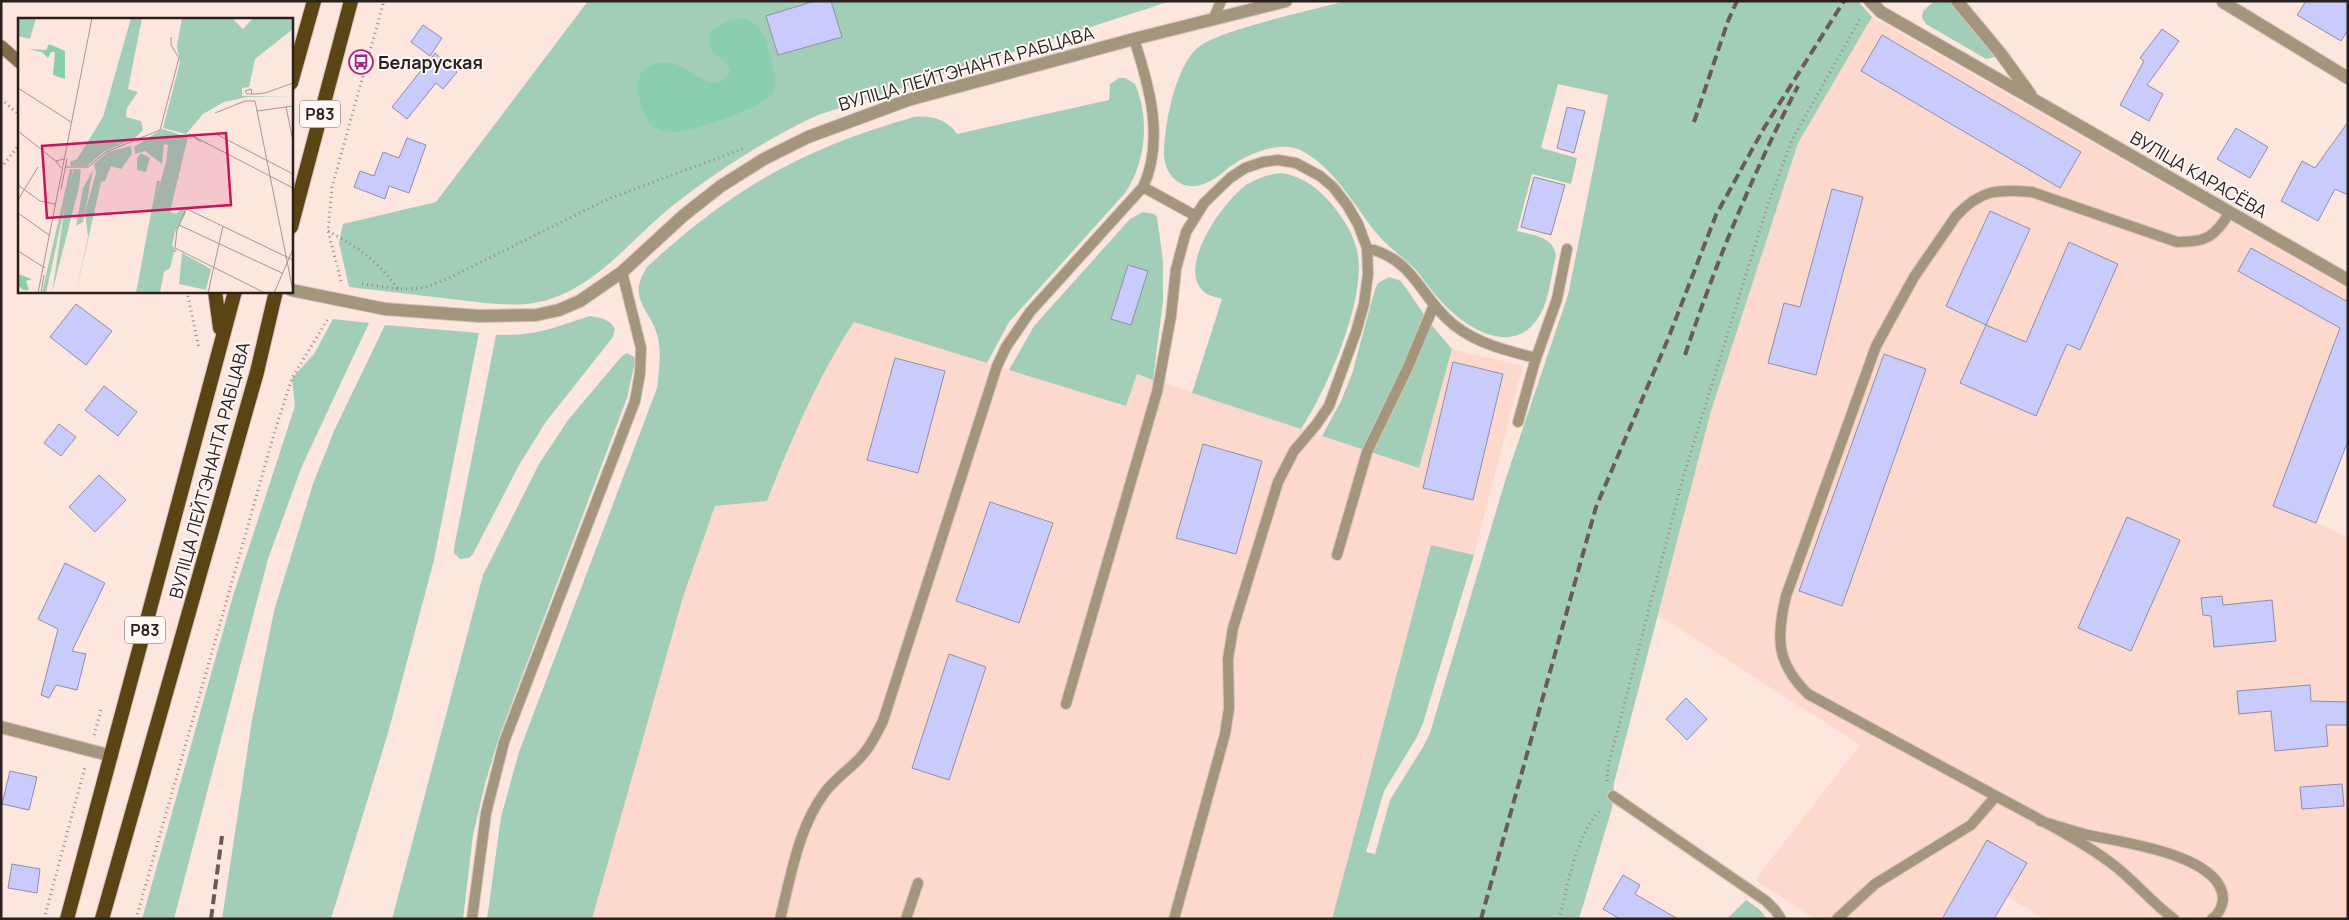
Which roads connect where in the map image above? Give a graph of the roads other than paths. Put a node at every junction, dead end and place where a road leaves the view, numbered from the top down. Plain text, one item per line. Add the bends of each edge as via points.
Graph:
1 (314, 1) edge
2 (351, 1) edge
3 (1221, 1) edge
4 (1286, 1) edge
5 (1957, 1) edge
6 (2223, 2) edge
7 (1868, 5) edge
8 (1213, 20) junction
9 (1134, 39) junction
10 (1, 46) edge
11 (18, 61) edge
12 (2348, 78) edge
13 (292, 79) edge
14 (2033, 98) junction
15 (1143, 187) junction
16 (2230, 212) junction
17 (1194, 215) junction
18 (292, 223) edge
19 (1367, 248) junction
20 (1567, 249) dead end
21 (622, 272) junction
22 (2348, 280) edge
23 (292, 290) edge
24 (215, 292) edge
25 (234, 292) edge
26 (276, 292) edge
27 (1434, 304) junction
28 (221, 341) junction
29 (1536, 358) junction
30 (1518, 422) dead end
31 (1337, 555) dead end
32 (1066, 704) dead end
33 (1, 727) edge
34 (112, 756) junction
35 (1613, 796) road end
36 (1996, 796) junction
37 (2040, 821) junction
38 (918, 883) dead end
39 (67, 919) edge
40 (102, 919) edge
41 (472, 919) edge
42 (780, 919) edge
43 (906, 919) edge
44 (1174, 919) edge
45 (1781, 919) edge
46 (1837, 919) edge
47 (2174, 919) edge
48 (2212, 919) edge

1 - 13 highway, Р83
2 - 18 highway, Р83
3 - 8 lane
4 - 8 street, ВУЛІЦА ЛЕЙТЭНАНТА РАБЦАВА
5 - 14 street, ВУЛІЦА КАРАСЁВА
6 - 12 street
7 - 14 street, ВУЛІЦА КАРАСЁВА
8 - 9 street, ВУЛІЦА ЛЕЙТЭНАНТА РАБЦАВА
9 - 15 lane via 1149,89 1153,123 1151,164
9 - 21 street, ВУЛІЦА ЛЕЙТЭНАНТА РАБЦАВА via 908,100 808,137 764,158 721,186
10 - 11 main road
14 - 16 street, ВУЛІЦА КАРАСЁВА
15 - 17 lane
15 - 42 lane via 1030,312 1006,347 997,366 883,721 873,742 825,792 812,813 800,842
16 - 22 street, ВУЛІЦА КАРАСЁВА
16 - 36 lane via 2212,237 2197,242 2177,242 2032,192 1987,192 1969,202 1956,216 1914,277 1876,346 1786,596 1780,636 1782,658 1792,678 1808,694
17 - 19 lane via 1215,190 1245,168 1278,160 1296,163 1333,187 1358,224
17 - 32 lane via 1177,263 1157,392
19 - 27 lane via 1392,256 1403,265
19 - 44 lane via 1364,304 1344,367 1323,416 1294,452 1280,476 1234,628 1228,658 1229,708 1225,734
20 - 29 lane via 1557,299
21 - 23 street, ВУЛІЦА ЛЕЙТЭНАНТА РАБЦАВА via 580,301 559,310 508,317 385,309
21 - 41 lane via 641,348 635,401 504,742 486,813
24 - 28 highway
25 - 28 highway, ВУЛІЦА ЛЕЙТЭНАНТА РАБЦАВА / Р83
26 - 40 highway, ВУЛІЦА ЛЕЙТЭНАНТА РАБЦАВА / Р83 via 257,372
27 - 29 lane via 1470,336
27 - 31 lane via 1367,452
28 - 34 highway, ВУЛІЦА ЛЕЙТЭНАНТА РАБЦАВА / Р83
29 - 30 lane
33 - 34 street
34 - 39 highway, ВУЛІЦА ЛЕЙТЭНАНТА РАБЦАВА / Р83
35 - 45 lane via 1766,901
36 - 37 lane
36 - 46 lane via 1971,825 1875,884
37 - 47 lane via 2111,862
37 - 48 lane via 2154,849 2181,857 2201,868 2215,878 2223,890 2222,904
38 - 43 lane

